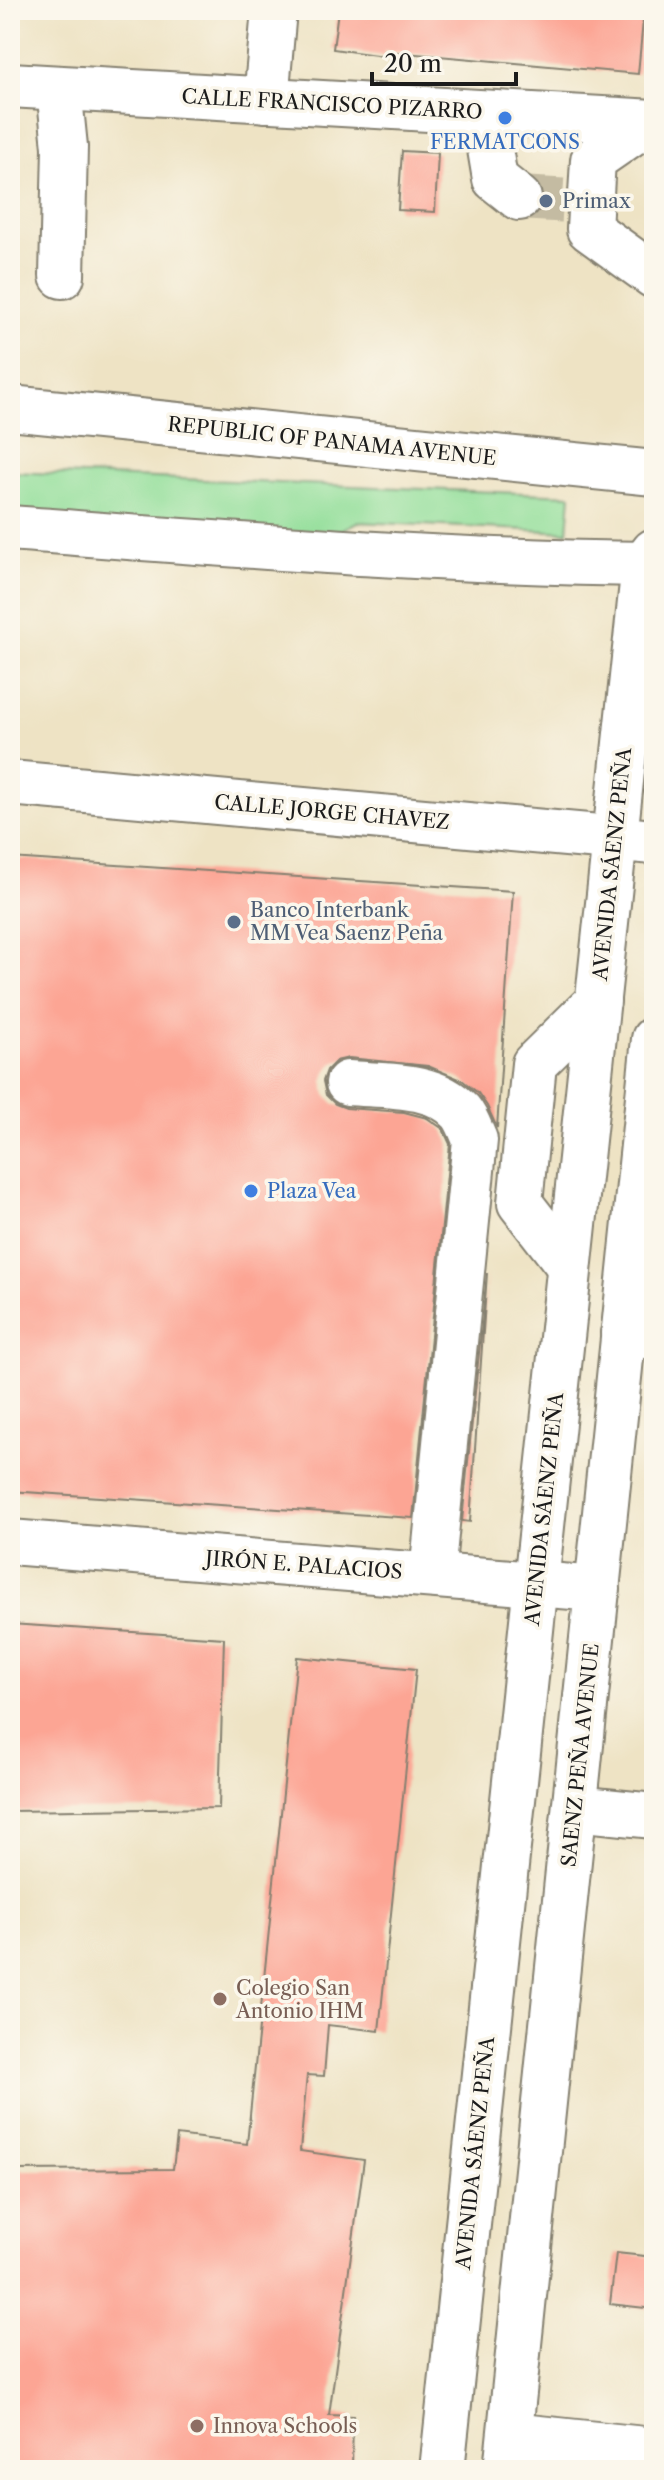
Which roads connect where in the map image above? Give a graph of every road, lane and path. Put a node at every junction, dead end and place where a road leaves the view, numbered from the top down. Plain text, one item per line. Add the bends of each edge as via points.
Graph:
1 (274, 10) edge
2 (10, 85) edge
3 (59, 88) junction
4 (266, 100) junction
5 (484, 113) junction
6 (651, 122) edge
7 (519, 198) tunnel mouth
8 (62, 276) dead end
9 (654, 276) edge
10 (10, 408) edge
11 (654, 473) edge
12 (10, 528) edge
13 (651, 560) edge
14 (10, 783) edge
15 (635, 840) edge
16 (598, 1001) junction
17 (654, 1039) edge
18 (348, 1083) dead end
19 (569, 1266) junction
20 (639, 1335) edge
21 (10, 1542) edge
22 (432, 1575) junction
23 (536, 1582) junction
24 (598, 1589) junction
25 (575, 1808) junction
26 (654, 1816) edge
27 (654, 2450) edge
28 (508, 2453) edge
29 (442, 2470) edge

1 - 4 main road
2 - 3 main road, CALLE FRANCISCO PIZARRO
3 - 4 main road, CALLE FRANCISCO PIZARRO
3 - 8 main road via 65,147
4 - 5 main road, CALLE FRANCISCO PIZARRO
5 - 6 main road, CALLE FRANCISCO PIZARRO
5 - 7 main road via 495,179
6 - 9 main road via 593,160 589,229
10 - 11 main road, REPUBLIC OF PANAMA AVENUE
12 - 13 main road via 326,552
13 - 15 main road, AVENIDA SÁENZ PEÑA
14 - 15 main road, CALLE JORGE CHAVEZ
15 - 16 main road, AVENIDA SÁENZ PEÑA
16 - 19 main road, AVENIDA SÁENZ PEÑA
16 - 19 main road via 534,1064 520,1203
17 - 20 main road, SAENZ PEÑA AVENUE
18 - 22 main road via 442,1096 463,1114 475,1140
19 - 23 main road, AVENIDA SÁENZ PEÑA
20 - 24 main road, SAENZ PEÑA AVENUE
21 - 22 main road, JIRÓN E. PALACIOS
22 - 23 main road, JIRÓN E. PALACIOS
23 - 24 main road, JIRÓN E. PALACIOS
23 - 29 main road, AVENIDA SÁENZ PEÑA
24 - 25 main road, SAENZ PEÑA AVENUE
25 - 26 main road
25 - 28 main road, SAENZ PEÑA AVENUE
27 - 28 main road

